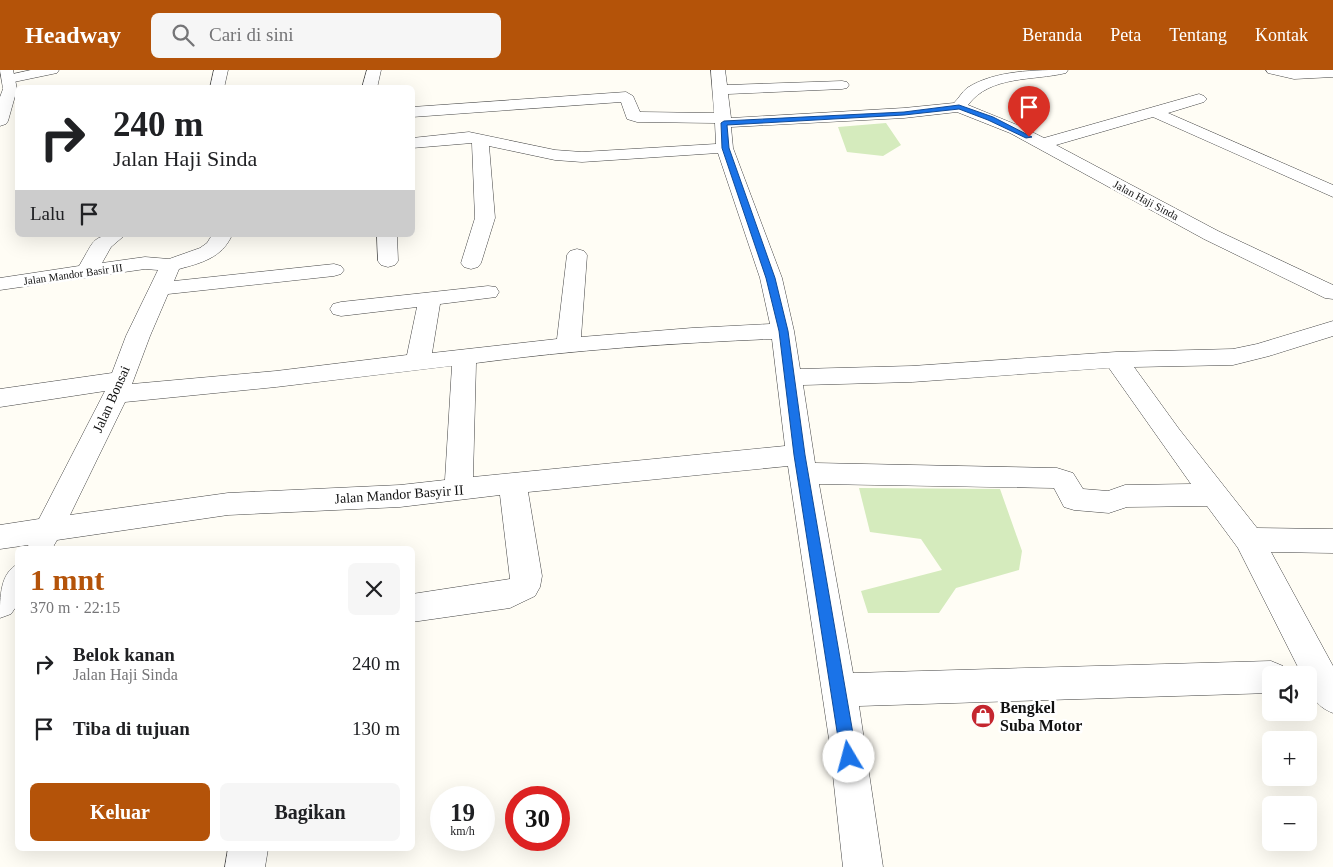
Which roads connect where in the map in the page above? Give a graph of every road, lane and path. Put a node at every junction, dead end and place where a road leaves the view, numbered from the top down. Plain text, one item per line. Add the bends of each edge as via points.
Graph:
1 (52, 70) edge
2 (221, 70) edge
3 (374, 70) edge
4 (718, 70) edge
5 (1061, 70) edge
6 (1273, 70) edge
7 (1333, 73) edge
8 (6, 79) edge
9 (218, 85) edge
10 (370, 85) edge
11 (842, 85) dead end
12 (721, 90) junction
13 (1199, 99) dead end
14 (959, 107) junction
15 (415, 112) edge
16 (1154, 112) junction
17 (0, 121) edge
18 (724, 130) junction
19 (480, 139) junction
20 (415, 143) edge
21 (1042, 144) junction
22 (1333, 192) edge
23 (112, 237) edge
24 (222, 237) edge
25 (387, 237) edge
26 (577, 255) dead end
27 (388, 261) dead end
28 (471, 263) dead end
29 (156, 265) junction
30 (334, 270) dead end
31 (87, 271) junction
32 (0, 284) edge
33 (159, 289) junction
34 (488, 292) dead end
35 (1333, 293) edge
36 (430, 299) junction
37 (341, 309) dead end
38 (1333, 328) edge
39 (783, 331) junction
40 (566, 345) junction
41 (464, 356) junction
42 (1116, 360) junction
43 (418, 362) junction
44 (790, 377) junction
45 (118, 387) junction
46 (0, 398) edge
47 (801, 464) junction
48 (513, 484) junction
49 (459, 490) junction
50 (1214, 495) junction
51 (0, 538) edge
52 (42, 539) edge
53 (1249, 540) junction
54 (1333, 541) edge
55 (15, 582) edge
56 (0, 604) edge
57 (415, 608) edge
58 (1262, 677) edge
59 (1321, 683) edge
60 (838, 690) junction
61 (248, 851) edge
62 (245, 867) edge
63 (863, 867) edge

1 - 8 street
2 - 9 street
3 - 10 street
4 - 12 street
5 - 14 street via 983,85 970,93
6 - 7 street via 1294,75
8 - 17 street via 10,89
11 - 12 street
12 - 18 street
13 - 16 street
14 - 18 street, Jalan Haji Sinda
14 - 21 street, Jalan Haji Sinda
15 - 18 street via 626,97 633,116
16 - 21 street
16 - 22 street
18 - 19 street via 567,156
18 - 39 street via 771,278
19 - 20 street
19 - 28 street via 485,218
21 - 35 street, Jalan Haji Sinda via 1211,235
23 - 31 street via 102,243
24 - 29 street, Jalan Mandor Basir III via 207,252
25 - 27 street
26 - 40 street
29 - 31 street, Jalan Mandor Basir III
29 - 33 street, Jalan Bonsai via 169,268
30 - 33 street
31 - 32 street, Jalan Mandor Basir III
33 - 45 street, Jalan Bonsai
34 - 36 street
36 - 37 street
36 - 43 street
38 - 42 street via 1233,357
39 - 40 street
39 - 44 street
40 - 41 street
41 - 43 street
41 - 49 street
42 - 44 street via 912,374
42 - 50 street
43 - 45 street via 276,379
44 - 47 street
45 - 46 street
45 - 52 street, Jalan Bonsai
47 - 48 street, Jalan Mandor Basyir II
47 - 50 street, Jalan Mandor Basyir II via 1057,478 1064,480 1074,499 1080,501 1109,502 1125,496
47 - 60 street
48 - 49 street, Jalan Mandor Basyir II
48 - 57 street via 526,576 524,587 510,594
49 - 52 street, Jalan Mandor Basyir II via 228,504
50 - 53 street
51 - 52 street, Jalan Mandor Basyir II
53 - 54 street
53 - 59 street
55 - 56 street
58 - 60 street
60 - 63 street
61 - 62 street

